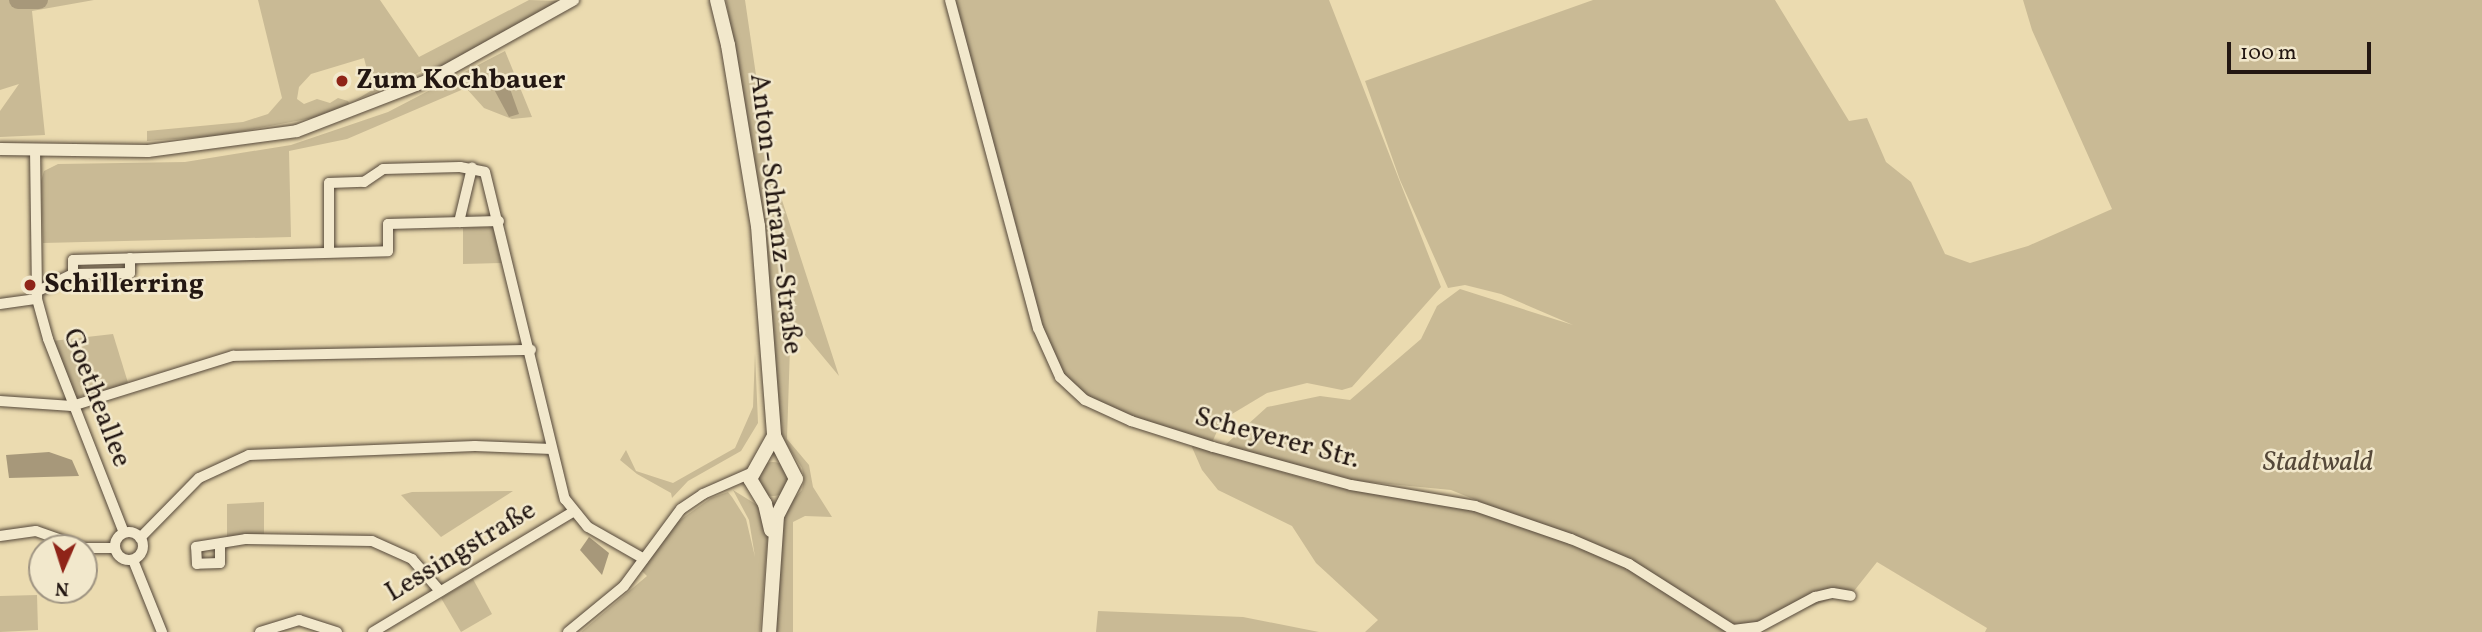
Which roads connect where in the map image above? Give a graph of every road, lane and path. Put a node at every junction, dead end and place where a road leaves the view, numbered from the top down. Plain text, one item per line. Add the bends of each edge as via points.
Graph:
1 (573, 0) edge
2 (717, 0) edge
3 (950, 0) edge
4 (0, 149) edge
5 (35, 149) junction
6 (472, 168) junction
7 (499, 221) junction
8 (459, 222) junction
9 (330, 252) junction
10 (37, 295) junction
11 (0, 304) edge
12 (531, 349) junction
13 (0, 401) edge
14 (72, 406) junction
15 (774, 436) junction
16 (552, 449) junction
17 (761, 461) junction
18 (787, 462) junction
19 (751, 473) junction
20 (726, 485) junction
21 (757, 495) junction
22 (783, 500) junction
23 (573, 512) junction
24 (124, 533) junction
25 (46, 534) edge
26 (0, 536) edge
27 (140, 538) junction
28 (774, 544) junction
29 (220, 547) dead end
30 (98, 548) edge
31 (115, 548) junction
32 (644, 559) junction
33 (133, 560) junction
34 (440, 591) junction
35 (1851, 596) dead end
36 (162, 632) edge
37 (260, 632) edge
38 (337, 632) edge
39 (373, 632) edge
40 (568, 632) edge
41 (769, 632) edge

1 - 5 street via 429,80 315,127 187,148
2 - 15 main road, Anton-Schranz-Straße via 729,45 758,226
3 - 35 street, Scheyerer Str. via 1038,328 1060,377 1085,400 1131,421 1225,451 1351,485 1475,506 1571,539 1640,570 1733,630 1759,627 1815,597
4 - 5 street
5 - 10 street, Goetheallee
6 - 7 street via 485,172
6 - 8 street
6 - 9 street via 383,169 364,182 329,183
7 - 8 street
7 - 12 street
8 - 9 street via 388,224 388,251
9 - 10 street via 130,258 130,273 73,274
10 - 11 street
10 - 14 street, Goetheallee
12 - 14 street via 233,356
12 - 16 street
13 - 14 street
14 - 24 street, Goetheallee
15 - 17 main road
15 - 18 main road, Anton-Schranz-Straße
16 - 23 street
16 - 27 street via 463,446 249,455 198,478
17 - 18 main road via 774,457
17 - 19 main road
18 - 22 main road, Anton-Schranz-Straße via 796,484
19 - 20 street
19 - 21 main road, Anton-Schranz-Straße
20 - 21 street
20 - 32 street via 681,509
21 - 22 main road
21 - 28 main road, Anton-Schranz-Straße
22 - 28 main road, Anton-Schranz-Straße
23 - 32 street via 597,534
23 - 34 street, Lessingstraße
24 - 27 street
24 - 31 street
25 - 26 street
27 - 33 street via 142,550
28 - 41 main road, Anton-Schranz-Straße
29 - 34 street via 246,539 372,541 412,559
30 - 31 street
31 - 33 street via 123,559
32 - 40 street via 612,597
33 - 36 street
34 - 39 street, Lessingstraße
37 - 38 street via 299,620

